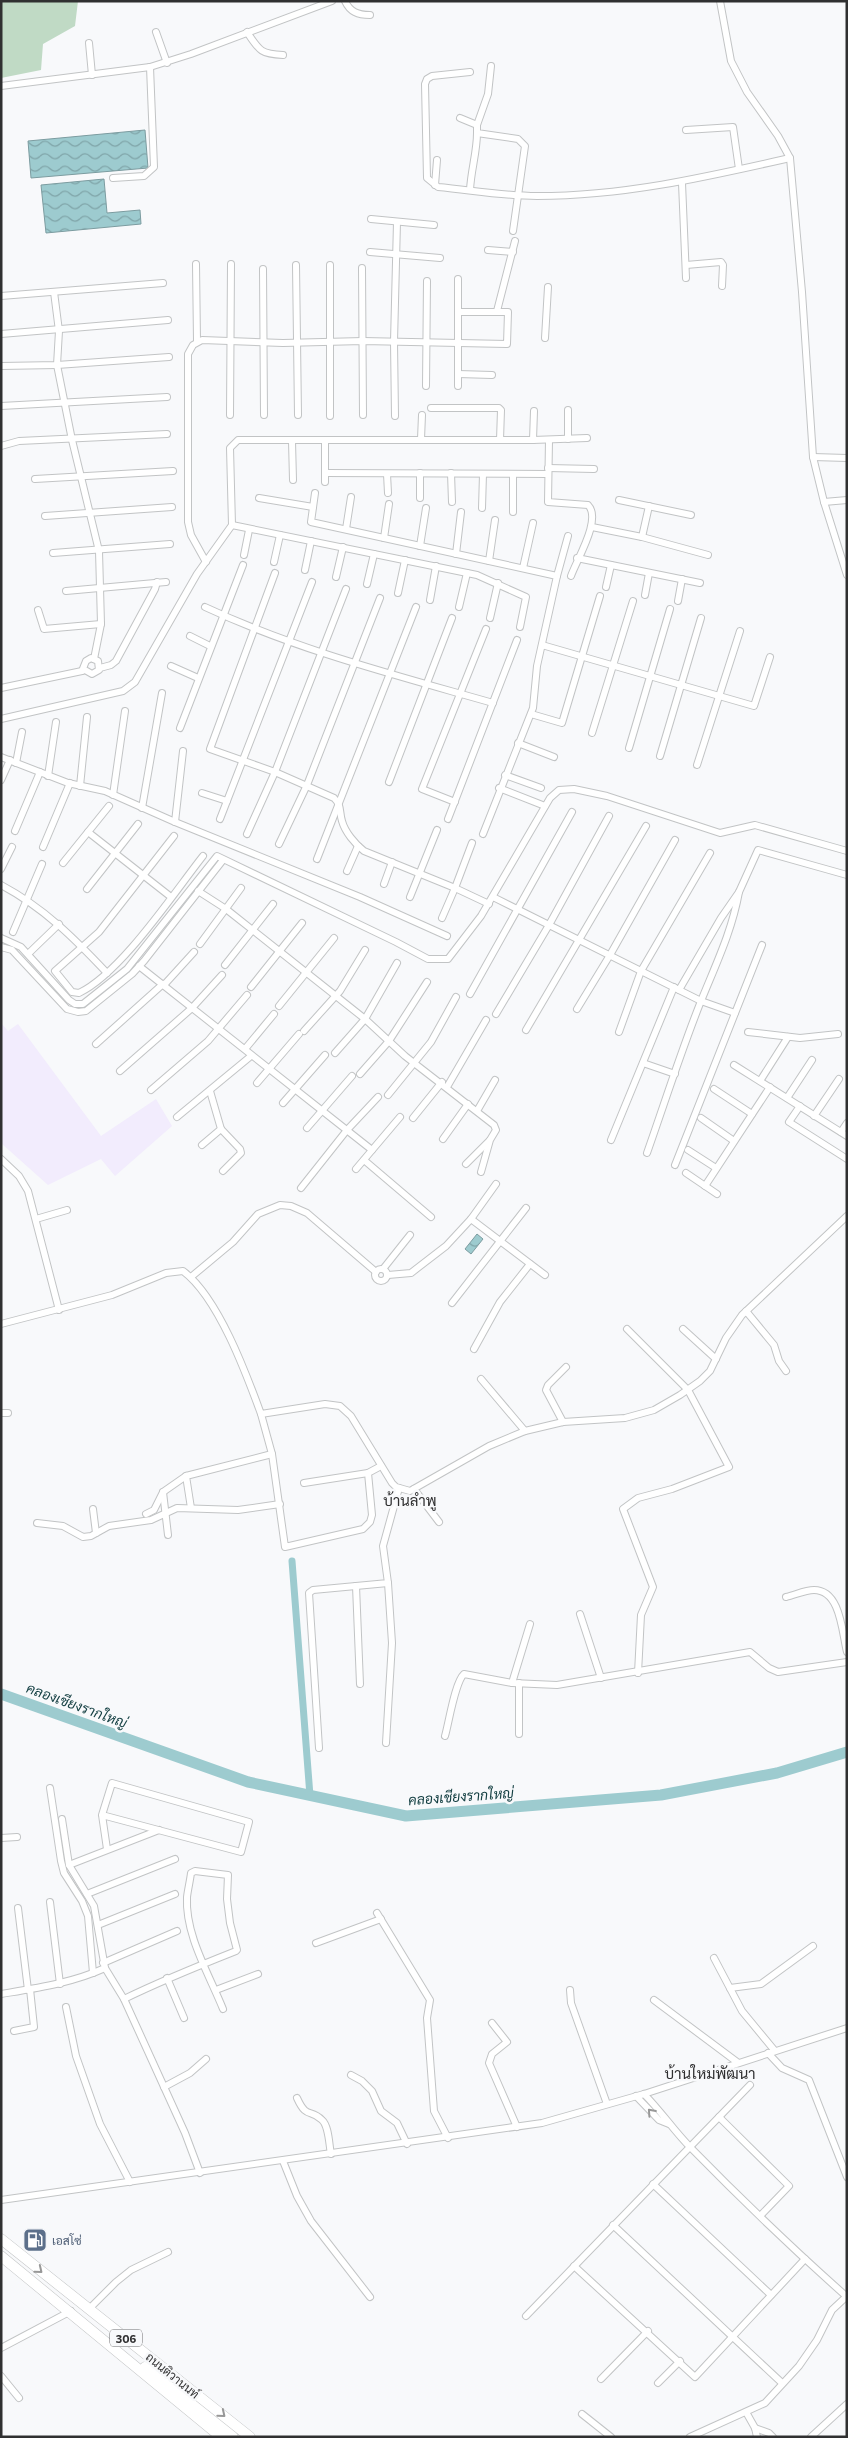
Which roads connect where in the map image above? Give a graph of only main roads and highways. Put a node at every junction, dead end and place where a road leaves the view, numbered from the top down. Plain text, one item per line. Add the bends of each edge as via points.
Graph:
1 (1, 2239) edge
2 (1, 2256) edge
3 (71, 2311) junction
4 (221, 2437) edge
5 (234, 2437) edge
6 (250, 2437) edge

1 -> 6 main road, ถนนติวานนท์ / 306
2 - 3 main road, ถนนติวานนท์ / 306
3 - 4 main road, ถนนติวานนท์ / 306
3 - 5 main road, 306

